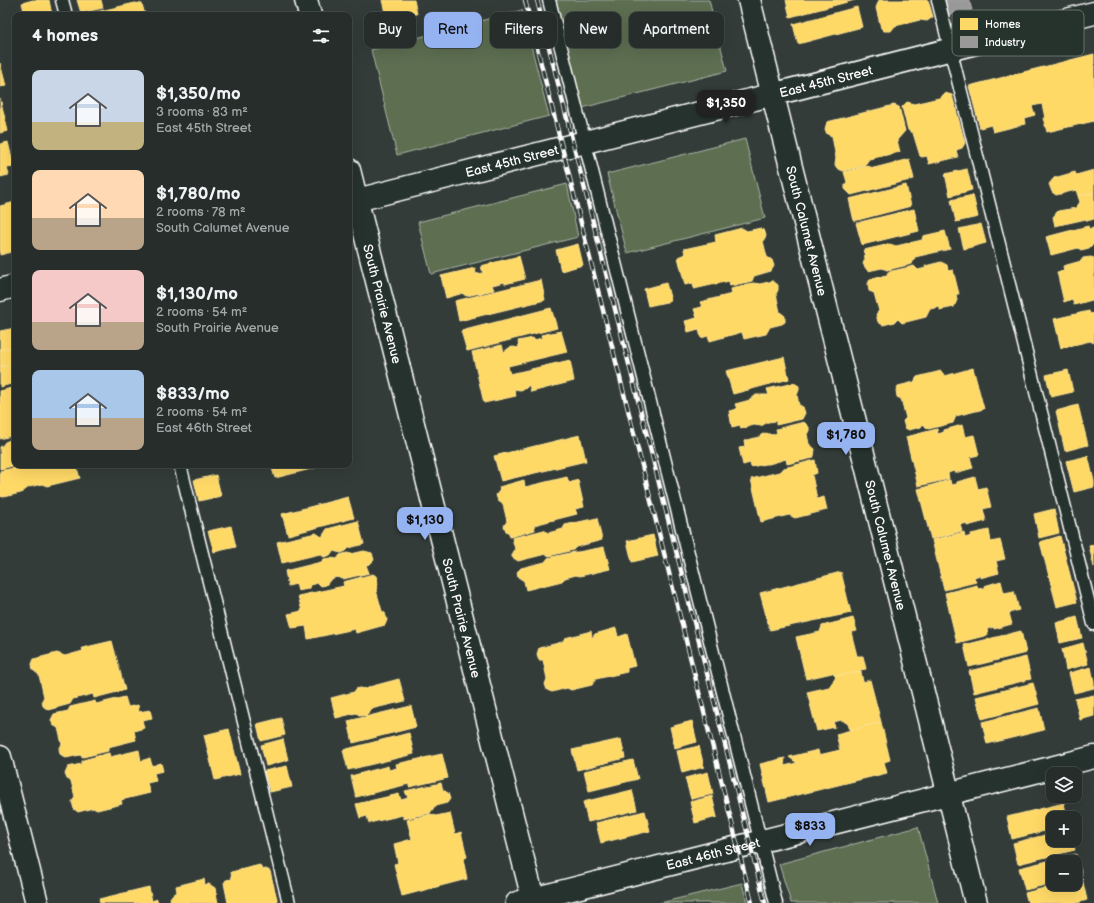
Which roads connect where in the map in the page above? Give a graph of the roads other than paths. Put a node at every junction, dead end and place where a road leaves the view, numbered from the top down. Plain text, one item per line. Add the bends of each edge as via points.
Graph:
1 (62, 0) edge
2 (306, 0) edge
3 (549, 0) edge
4 (749, 0) edge
5 (938, 0) edge
6 (65, 12) edge
7 (309, 12) edge
8 (1094, 13) edge
9 (1084, 16) edge
10 (951, 49) junction
11 (952, 53) edge
12 (953, 56) edge
13 (773, 94) junction
14 (585, 142) junction
15 (353, 201) edge
16 (12, 287) edge
17 (0, 290) edge
18 (181, 468) edge
19 (1094, 624) edge
20 (0, 757) edge
21 (1094, 757) edge
22 (949, 794) junction
23 (761, 842) junction
24 (528, 902) edge
25 (37, 903) edge
26 (289, 903) edge
27 (776, 903) edge
28 (976, 903) edge

1 - 6 lane
2 - 7 street
3 - 14 lane
4 - 13 street, South Calumet Avenue
5 - 10 lane
8 - 9 street, East 45th Street
10 - 11 lane
10 - 13 street, East 45th Street
12 - 19 lane
13 - 14 street, East 45th Street
13 - 22 street, South Calumet Avenue
14 - 15 street, East 45th Street
14 - 23 lane
15 - 24 street, South Prairie Avenue
16 - 17 street
18 - 26 lane
20 - 25 street
21 - 22 street, East 46th Street
22 - 23 street, East 46th Street
22 - 28 street, South Calumet Avenue
23 - 24 street, East 46th Street
23 - 27 lane

